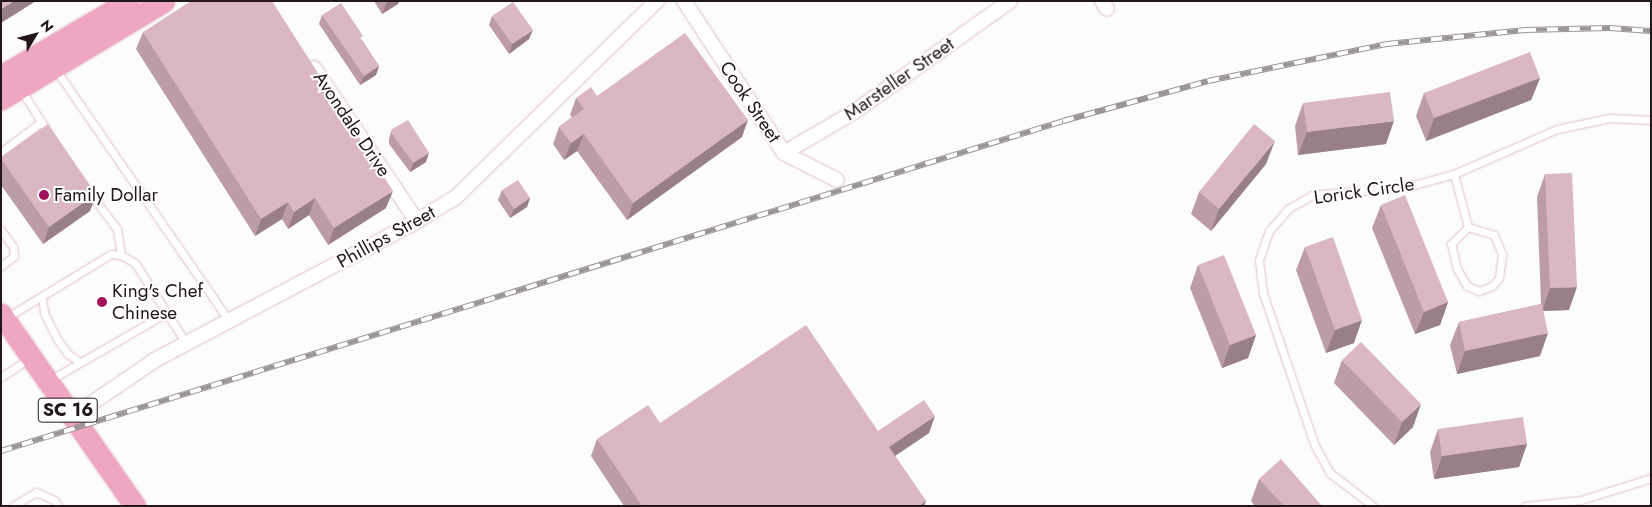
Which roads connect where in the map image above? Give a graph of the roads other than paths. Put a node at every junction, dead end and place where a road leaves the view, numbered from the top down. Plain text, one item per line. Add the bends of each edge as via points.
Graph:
1 (128, 1) edge
2 (164, 1) edge
3 (657, 1) edge
4 (684, 1) edge
5 (1010, 1) edge
6 (308, 58) edge
7 (54, 67) junction
8 (1, 76) edge
9 (20, 88) junction
10 (1, 98) edge
11 (1651, 120) edge
12 (41, 122) junction
13 (56, 145) edge
14 (1, 152) edge
15 (784, 153) junction
16 (1454, 174) junction
17 (837, 180) dead end
18 (82, 184) edge
19 (418, 221) junction
20 (1468, 227) junction
21 (1, 230) edge
22 (121, 255) junction
23 (1, 266) edge
24 (42, 296) junction
25 (166, 313) junction
26 (3, 316) edge
27 (229, 321) junction
28 (186, 343) junction
29 (31, 357) junction
30 (80, 362) junction
31 (1, 377) edge
32 (48, 380) junction
33 (72, 416) junction
34 (1651, 478) edge
35 (13, 506) edge
36 (58, 506) edge
37 (135, 506) edge
38 (1373, 506) edge
39 (1525, 506) edge

1 - 8 main road
2 - 7 main road
3 - 19 street, Phillips Street via 475,182
4 - 15 street, Cook Street
5 - 15 street, Marsteller Street via 854,112
6 - 19 street, Avondale Drive
7 - 9 main road
7 - 27 lane
9 - 10 main road
9 - 12 lane
11 - 16 lane, Lorick Circle via 1610,118 1557,129
12 - 13 lane
12 - 14 lane
15 - 17 street, Cook Street
16 - 20 lane
16 - 38 lane, Lorick Circle via 1406,187 1312,195 1288,209 1269,231 1259,260 1266,301 1315,446 1330,473
18 - 22 lane via 117,229
19 - 27 street, Phillips Street
20 - 20 lane via 1494,235 1502,254 1499,278 1492,286 1479,290 1467,286 1457,269 1451,244
21 - 23 lane via 13,247 14,256
22 - 24 lane via 111,254
22 - 25 lane via 135,263
24 - 26 lane
24 - 30 lane via 44,313 57,340 68,354
25 - 28 lane
25 - 30 lane
26 - 29 main road, SC 16
27 - 28 street, Phillips Street
28 - 33 street, Phillips Street
29 - 31 lane
29 - 32 main road, SC 16
30 - 32 lane
32 - 33 main road, SC 16
33 - 37 main road, SC 16
34 - 39 lane via 1582,500
35 - 36 lane via 36,492 54,500

